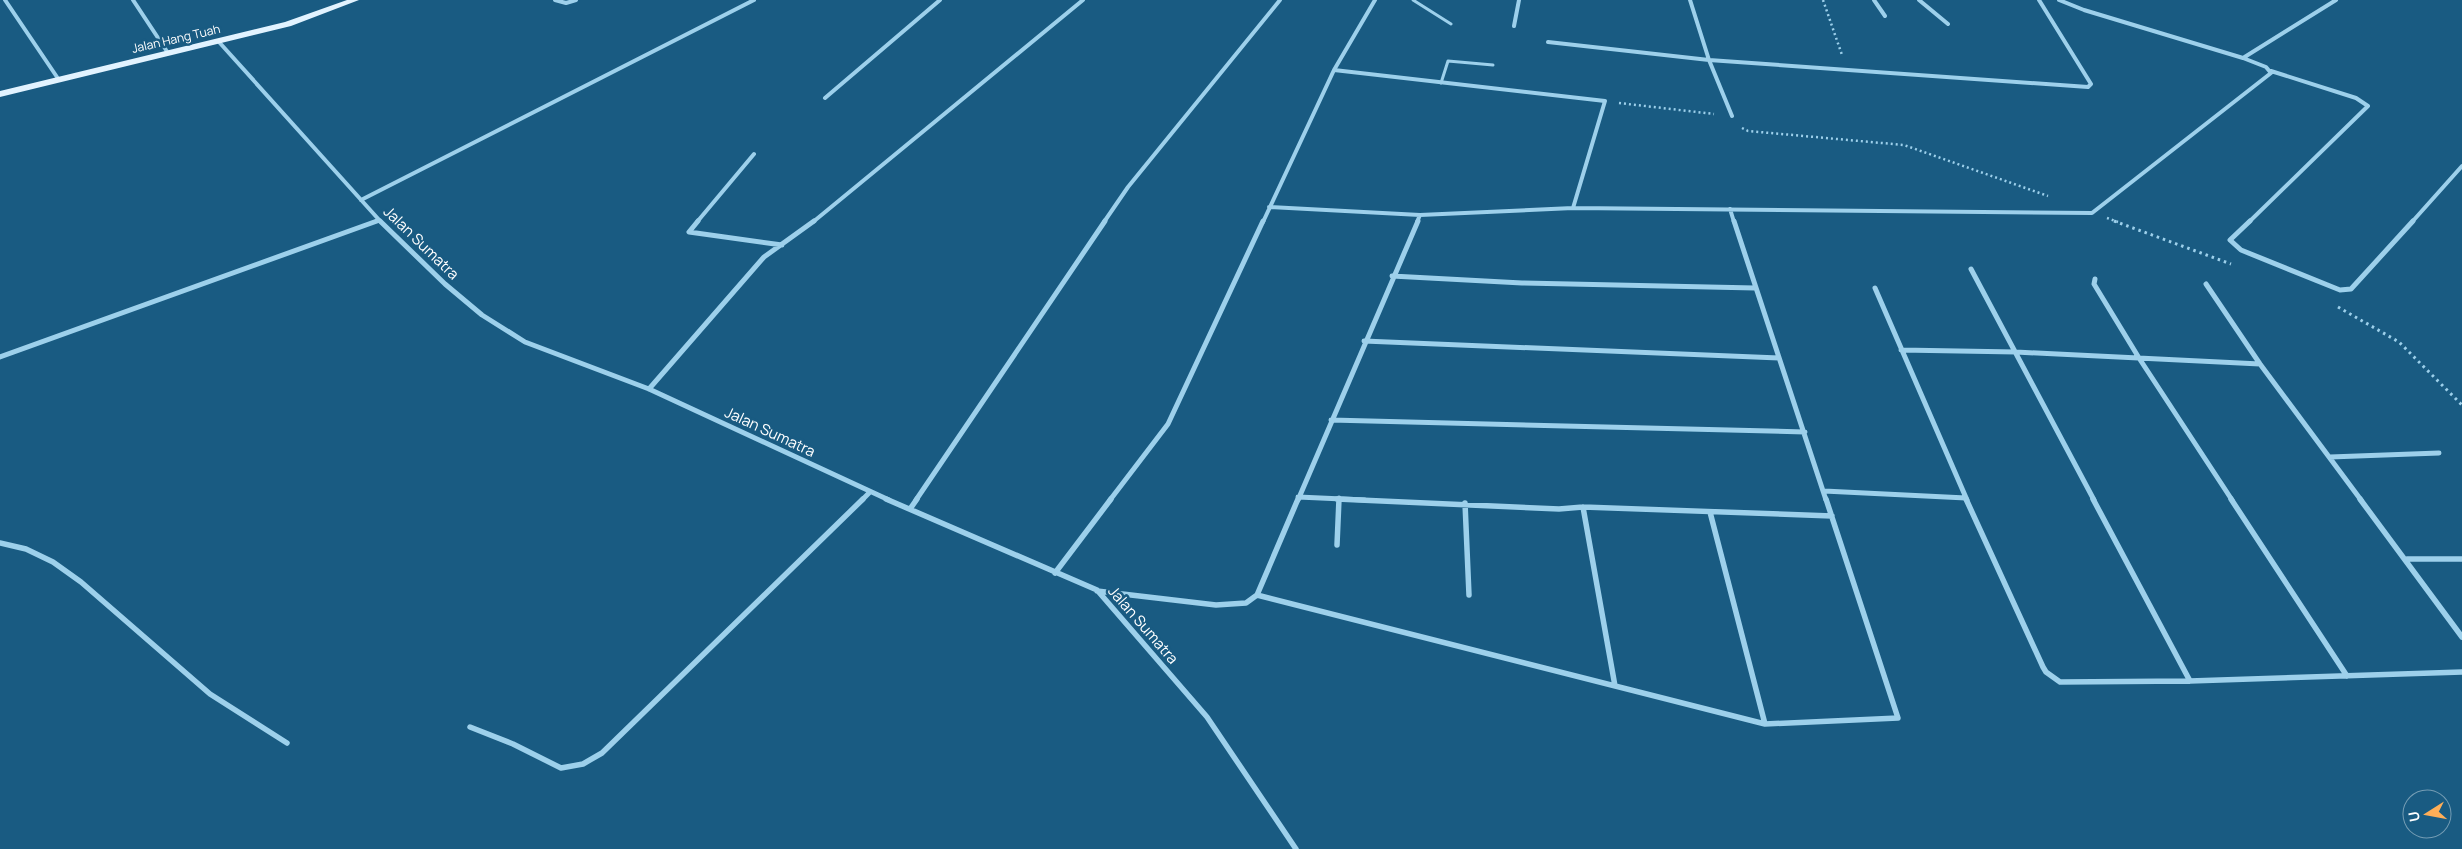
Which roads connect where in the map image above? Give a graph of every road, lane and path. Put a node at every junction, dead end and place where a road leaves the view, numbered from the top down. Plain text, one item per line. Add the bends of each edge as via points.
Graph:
1 (4, 0) edge
2 (133, 0) edge
3 (355, 0) edge
4 (555, 0) edge
5 (576, 0) edge
6 (754, 0) edge
7 (940, 0) edge
8 (1083, 0) edge
9 (1280, 0) edge
10 (1375, 0) edge
11 (1413, 0) edge
12 (1519, 0) edge
13 (1690, 0) edge
14 (1823, 0) edge
15 (1874, 0) edge
16 (1919, 0) edge
17 (2039, 0) edge
18 (2059, 0) edge
19 (2336, 0) edge
20 (1884, 16) dead end
21 (1451, 24) dead end
22 (1948, 24) dead end
23 (1514, 26) dead end
24 (219, 42) junction
25 (1548, 42) dead end
26 (168, 54) junction
27 (2243, 58) junction
28 (1709, 60) junction
29 (1493, 65) dead end
30 (1334, 70) junction
31 (1848, 70) junction
32 (2271, 71) junction
33 (59, 80) junction
34 (1441, 83) junction
35 (0, 94) edge
36 (825, 98) dead end
37 (1604, 102) junction
38 (1732, 116) junction
39 (754, 154) dead end
40 (2462, 166) edge
41 (361, 200) junction
42 (2056, 200) dead end
43 (1269, 207) junction
44 (1573, 208) junction
45 (1730, 209) junction
46 (2092, 213) junction
47 (1420, 215) junction
48 (379, 220) junction
49 (782, 245) junction
50 (2234, 265) dead end
51 (1971, 268) dead end
52 (1392, 276) junction
53 (2095, 279) dead end
54 (2206, 284) dead end
55 (1755, 288) junction
56 (1875, 288) dead end
57 (2330, 304) dead end
58 (1364, 341) junction
59 (1901, 350) junction
60 (2016, 352) junction
61 (0, 357) edge
62 (1779, 358) junction
63 (2139, 358) junction
64 (2260, 364) junction
65 (649, 389) junction
66 (2462, 405) edge
67 (1331, 420) junction
68 (1805, 432) junction
69 (2439, 453) dead end
70 (2330, 457) junction
71 (1824, 491) junction
72 (870, 492) junction
73 (1298, 497) junction
74 (1339, 498) junction
75 (1966, 498) junction
76 (1465, 503) junction
77 (1583, 507) junction
78 (910, 509) junction
79 (1710, 512) junction
80 (1832, 516) junction
81 (0, 543) edge
82 (1337, 545) dead end
83 (2462, 558) edge
84 (2407, 559) junction
85 (1055, 573) junction
86 (1097, 590) junction
87 (1257, 594) junction
88 (1469, 594) dead end
89 (2462, 637) edge
90 (2462, 672) edge
91 (2347, 676) junction
92 (2190, 681) junction
93 (1615, 686) junction
94 (1765, 724) junction
95 (470, 727) dead end
96 (287, 743) dead end
97 (1296, 849) edge

1 - 33 street
2 - 26 street
3 - 24 main road, Jalan Hang Tuah via 288,24
4 - 5 street via 566,3
6 - 41 street
7 - 36 street
8 - 49 street via 967,98
9 - 78 street via 1128,187
10 - 30 street
11 - 21 lane
12 - 23 street
13 - 28 street
14 - 31 path
15 - 20 street
16 - 22 street
17 - 31 street via 2091,84 2088,87
18 - 27 street
19 - 27 street
24 - 26 main road, Jalan Hang Tuah
24 - 41 street, Jalan Sumatra
25 - 28 street
26 - 33 main road, Jalan Hang Tuah
27 - 32 street
28 - 31 street
28 - 38 street
29 - 34 lane via 1448,61
30 - 34 street
30 - 43 street
32 - 40 street via 2356,98 2368,106 2230,240 2241,250 2334,287 2351,289
32 - 46 street via 2261,83
33 - 35 main road, Jalan Hang Tuah
34 - 37 street
37 - 38 path
37 - 44 street
38 - 42 path via 1734,122 1748,131 1904,144
39 - 49 street via 689,232
41 - 48 street, Jalan Sumatra
43 - 47 street
43 - 85 street via 1168,424
44 - 45 street
44 - 47 street
45 - 46 street
45 - 55 street
46 - 50 path
47 - 52 street
48 - 61 street
48 - 65 street, Jalan Sumatra via 482,315 525,342
49 - 65 street via 764,257
51 - 60 street
52 - 55 street via 1522,283
52 - 58 street
53 - 63 street via 2094,284
54 - 64 street
55 - 62 street
56 - 59 street
57 - 66 path via 2347,310 2399,342
58 - 62 street
58 - 67 street
59 - 60 street
59 - 75 street
60 - 63 street
60 - 92 street
62 - 68 street
63 - 64 street
63 - 91 street
64 - 70 street
65 - 72 street, Jalan Sumatra
67 - 68 street
67 - 73 street
68 - 71 street
69 - 70 street
70 - 84 street
71 - 75 street
71 - 80 street
72 - 78 street, Jalan Sumatra
72 - 95 street via 602,753 583,764 561,768 514,744
73 - 74 street
73 - 87 street
74 - 76 street
74 - 82 street
75 - 92 street via 2043,667 2052,678 2060,682
76 - 77 street via 1559,509
76 - 88 street
77 - 79 street
77 - 93 street
78 - 85 street, Jalan Sumatra
79 - 80 street
79 - 94 street
80 - 94 street via 1898,718
81 - 96 street via 15,544 62,566 209,694
83 - 84 street
84 - 89 street
85 - 86 street, Jalan Sumatra
86 - 87 street via 1216,605 1246,603
86 - 97 street, Jalan Sumatra via 1207,717
87 - 93 street
90 - 91 street
91 - 92 street
93 - 94 street

